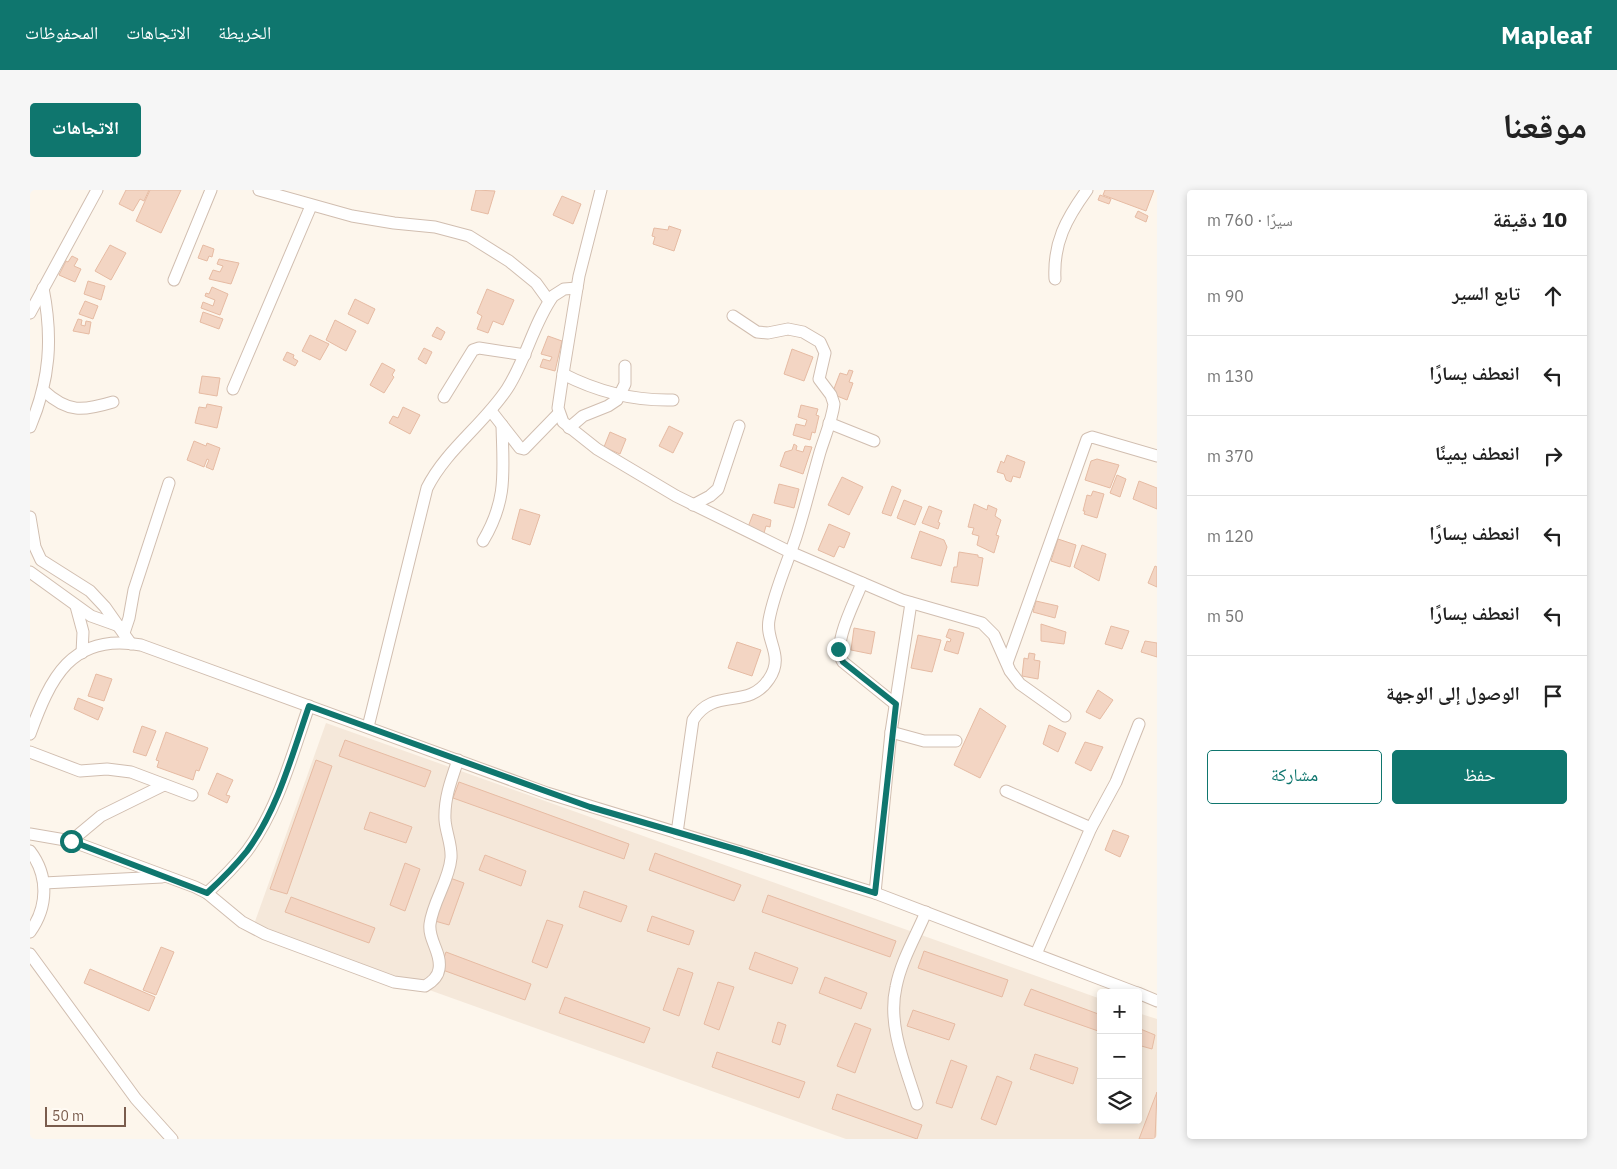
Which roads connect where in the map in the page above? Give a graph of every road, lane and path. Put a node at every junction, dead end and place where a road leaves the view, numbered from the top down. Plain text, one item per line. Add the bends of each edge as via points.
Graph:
1 (97, 190) edge
2 (211, 190) edge
3 (259, 190) edge
4 (601, 190) edge
5 (1087, 190) edge
6 (287, 194) edge
7 (311, 206) junction
8 (1055, 279) dead end
9 (174, 280) dead end
10 (43, 288) junction
11 (577, 288) junction
12 (549, 301) junction
13 (30, 313) edge
14 (733, 316) dead end
15 (524, 355) junction
16 (625, 366) dead end
17 (563, 374) junction
18 (233, 389) dead end
19 (44, 391) junction
20 (620, 396) junction
21 (444, 397) dead end
22 (673, 400) dead end
23 (113, 402) dead end
24 (492, 411) junction
25 (559, 413) junction
26 (829, 423) junction
27 (502, 425) junction
28 (739, 426) dead end
29 (30, 427) edge
30 (569, 428) junction
31 (874, 441) dead end
32 (1157, 456) edge
33 (169, 482) dead end
34 (693, 505) junction
35 (30, 517) edge
36 (483, 541) dead end
37 (790, 552) junction
38 (30, 572) edge
39 (862, 584) junction
40 (910, 603) junction
41 (75, 604) junction
42 (121, 630) junction
43 (131, 644) junction
44 (82, 653) junction
45 (1007, 663) junction
46 (896, 704) junction
47 (309, 706) junction
48 (1065, 716) dead end
49 (1138, 724) dead end
50 (368, 727) junction
51 (891, 732) junction
52 (30, 734) edge
53 (956, 741) dead end
54 (30, 752) edge
55 (458, 760) junction
56 (164, 785) junction
57 (1006, 791) dead end
58 (192, 795) dead end
59 (1091, 828) junction
60 (677, 833) junction
61 (30, 834) edge
62 (71, 841) junction
63 (30, 851) edge
64 (168, 877) junction
65 (44, 882) junction
66 (207, 893) junction
67 (875, 893) junction
68 (926, 912) junction
69 (30, 932) edge
70 (30, 954) edge
71 (1036, 954) junction
72 (1127, 989) edge
73 (1142, 995) edge
74 (1157, 1001) edge
75 (917, 1104) dead end
76 (172, 1139) edge

1 - 10 street
2 - 9 street
3 - 6 street
4 - 11 street
5 - 8 street via 1060,235
6 - 7 street
7 - 12 street via 373,220 435,226 469,236 516,266 541,288
7 - 18 street
10 - 13 street
10 - 19 street via 50,341
11 - 12 street via 558,291
11 - 17 street
12 - 15 street
14 - 26 street via 757,332 796,330 820,342 825,354 819,379 834,404
15 - 21 street via 479,348 473,350
15 - 24 street
16 - 20 street via 625,384
17 - 20 street
17 - 25 street
19 - 23 street via 65,405 82,410
19 - 29 street
20 - 22 street
20 - 30 street via 608,406 588,413
24 - 27 street
24 - 50 street via 442,463 427,488
25 - 27 street via 524,449
25 - 30 street
26 - 31 street
26 - 37 street
27 - 36 street via 502,494 494,522
28 - 34 street via 718,489
30 - 34 street via 612,459
32 - 45 street via 1092,437 1087,439
33 - 42 street via 134,590 129,618
34 - 37 street
35 - 42 street via 35,547 42,560 90,591
37 - 39 street
37 - 60 street via 768,622 776,656 771,676 757,692 747,697 716,700 699,711 691,730
38 - 41 street
39 - 40 street
39 - 46 street via 840,639 839,654 843,662
40 - 45 street via 987,626
40 - 46 street
41 - 42 street via 91,616
41 - 44 street via 82,623
42 - 43 street
43 - 44 street via 106,644
43 - 47 street
44 - 52 street via 55,676
45 - 48 street via 1020,684
46 - 51 street
47 - 50 street
47 - 66 street via 263,826 241,858
49 - 59 street via 1116,782
50 - 55 street
51 - 53 street via 924,741
51 - 67 street
54 - 56 street via 80,771 119,770
55 - 60 street via 581,804
55 - 66 street via 445,807 449,866 430,923 439,970 425,986 394,982 265,934 242,922
56 - 58 street
56 - 62 street via 101,816
57 - 59 street
59 - 71 street
60 - 67 street
61 - 62 street
62 - 64 street
63 - 65 street
64 - 65 street
64 - 66 street
65 - 69 street via 42,907
67 - 68 street
68 - 71 street
68 - 75 street via 899,974 894,1001 895,1028
70 - 76 street via 136,1099
71 - 72 street
73 - 74 street

